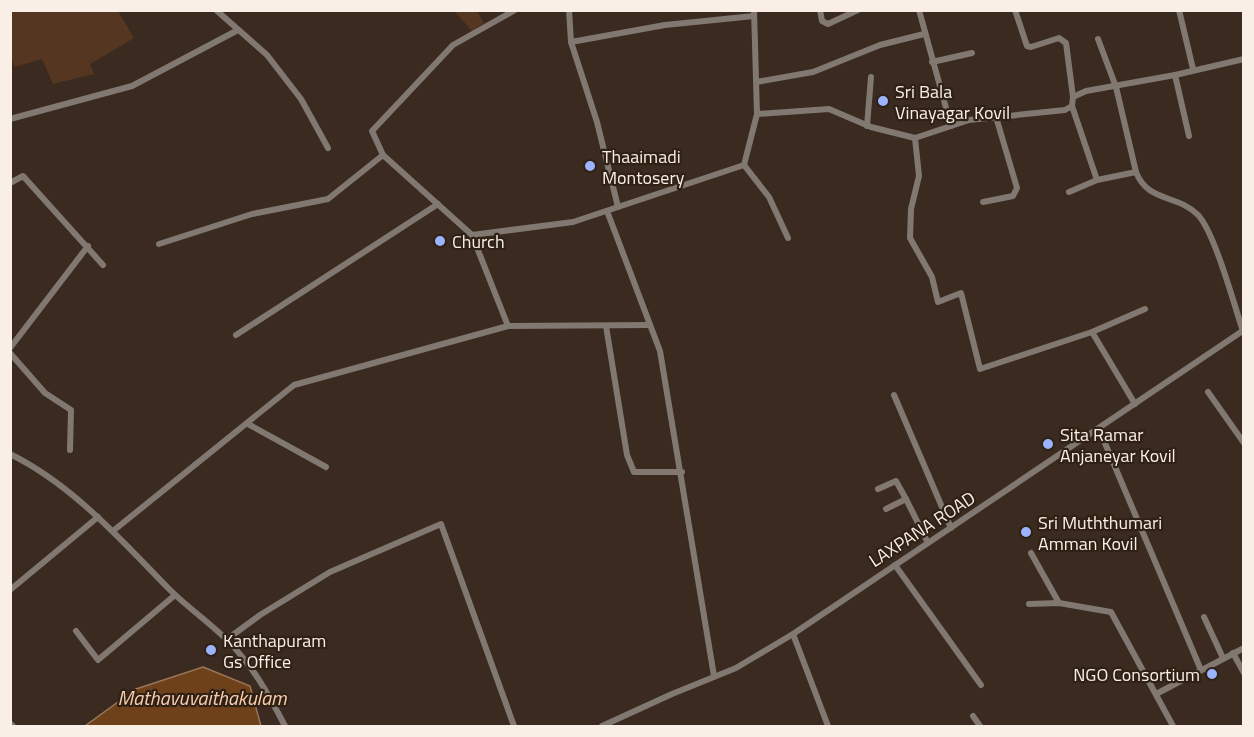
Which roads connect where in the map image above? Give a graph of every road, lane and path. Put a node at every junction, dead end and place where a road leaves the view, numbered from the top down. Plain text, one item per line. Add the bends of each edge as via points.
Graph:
1 (216, 10) edge
2 (515, 10) edge
3 (568, 10) edge
4 (820, 10) edge
5 (858, 10) edge
6 (918, 10) edge
7 (1016, 10) edge
8 (1179, 10) edge
9 (754, 13) edge
10 (238, 30) junction
11 (924, 34) junction
12 (1098, 39) dead end
13 (571, 42) junction
14 (972, 53) dead end
15 (1244, 59) edge
16 (932, 62) junction
17 (1193, 69) junction
18 (1175, 75) junction
19 (871, 77) dead end
20 (756, 82) junction
21 (1116, 87) junction
22 (1073, 97) junction
23 (1072, 105) junction
24 (757, 114) junction
25 (996, 117) junction
26 (10, 119) edge
27 (867, 126) junction
28 (951, 126) junction
29 (1189, 136) dead end
30 (915, 138) junction
31 (328, 148) dead end
32 (383, 155) junction
33 (744, 165) junction
34 (1136, 172) junction
35 (1097, 180) junction
36 (10, 183) edge
37 (1069, 192) dead end
38 (982, 202) dead end
39 (438, 204) junction
40 (618, 207) junction
41 (607, 211) junction
42 (472, 235) junction
43 (788, 238) dead end
44 (159, 244) dead end
45 (88, 246) junction
46 (104, 265) dead end
47 (1145, 309) dead end
48 (650, 325) junction
49 (508, 326) junction
50 (606, 326) junction
51 (1243, 331) edge
52 (1092, 332) junction
53 (236, 334) dead end
54 (10, 348) edge
55 (10, 353) edge
56 (1209, 392) dead end
57 (894, 395) dead end
58 (1135, 404) junction
59 (248, 424) junction
60 (1099, 429) junction
61 (1244, 443) edge
62 (70, 450) dead end
63 (10, 454) edge
64 (326, 467) dead end
65 (682, 472) junction
66 (878, 489) dead end
67 (906, 499) junction
68 (886, 509) dead end
69 (98, 517) junction
70 (951, 528) junction
71 (113, 531) junction
72 (928, 543) junction
73 (1031, 553) dead end
74 (895, 565) junction
75 (10, 590) edge
76 (175, 595) junction
77 (1059, 603) junction
78 (1029, 604) dead end
79 (1204, 617) dead end
80 (76, 631) dead end
81 (793, 634) junction
82 (226, 640) junction
83 (1244, 648) edge
84 (1233, 653) junction
85 (1223, 658) junction
86 (1201, 670) junction
87 (1244, 673) edge
88 (714, 676) junction
89 (981, 685) dead end
90 (1156, 694) junction
91 (973, 717) dead end
92 (285, 726) edge
93 (514, 726) edge
94 (602, 726) edge
95 (828, 726) edge
96 (980, 726) edge
97 (1173, 726) edge

1 - 10 street
2 - 32 street via 453,45 407,91 372,131
3 - 13 street
4 - 5 street via 822,21 828,24
6 - 11 street
7 - 22 street via 1027,46 1059,38 1066,43
8 - 17 street
9 - 13 street
9 - 20 street
10 - 26 street via 132,86
10 - 31 street via 267,55 294,90
11 - 16 street
11 - 20 street via 880,45 813,72
12 - 21 street
13 - 40 street
14 - 16 street
15 - 17 street
16 - 28 street
17 - 18 street
18 - 21 street
18 - 29 street
19 - 27 street
20 - 24 street
21 - 22 street
21 - 34 street
22 - 23 street
23 - 25 street via 1065,110
23 - 35 street
24 - 27 street via 829,109
24 - 33 street
25 - 28 street
25 - 38 street via 1017,188 1013,196
27 - 30 street
28 - 30 street
30 - 52 street via 919,176 911,209 910,238 932,277 938,302 961,293 980,369
32 - 39 street
32 - 44 street via 328,199 252,214
33 - 40 street
33 - 43 street via 769,197
34 - 35 street
34 - 51 street via 1141,184 1159,197 1198,215 1214,246
35 - 37 street
36 - 45 street via 23,176
39 - 42 street
39 - 53 street
40 - 41 street
41 - 42 street via 573,222
41 - 48 street
42 - 49 street
45 - 46 street
45 - 54 street
47 - 52 street
48 - 50 street
48 - 65 street via 660,351
49 - 50 street
49 - 59 street via 294,385
50 - 65 street via 633,472
51 - 58 street, LAXPANA ROAD
52 - 58 street
55 - 62 street via 45,393 71,410
56 - 61 street
57 - 70 street
58 - 60 street, LAXPANA ROAD
59 - 64 street
59 - 71 street
60 - 70 street, LAXPANA ROAD
60 - 86 street
63 - 69 street
65 - 88 street
66 - 67 street via 896,481
67 - 68 street
67 - 72 street
69 - 71 street
69 - 75 street
70 - 72 street, LAXPANA ROAD
71 - 76 street
72 - 74 street, LAXPANA ROAD
73 - 77 street
74 - 81 street, LAXPANA ROAD
74 - 89 street
76 - 80 street via 98,660
76 - 82 street
77 - 78 street
77 - 90 street via 1111,612
79 - 85 street
81 - 88 street, LAXPANA ROAD
81 - 95 street
82 - 92 street via 262,682
82 - 93 street via 330,572 441,524
83 - 84 street
84 - 85 street
84 - 87 street
85 - 86 street
86 - 90 street
88 - 94 street, LAXPANA ROAD
90 - 97 street
91 - 96 street

